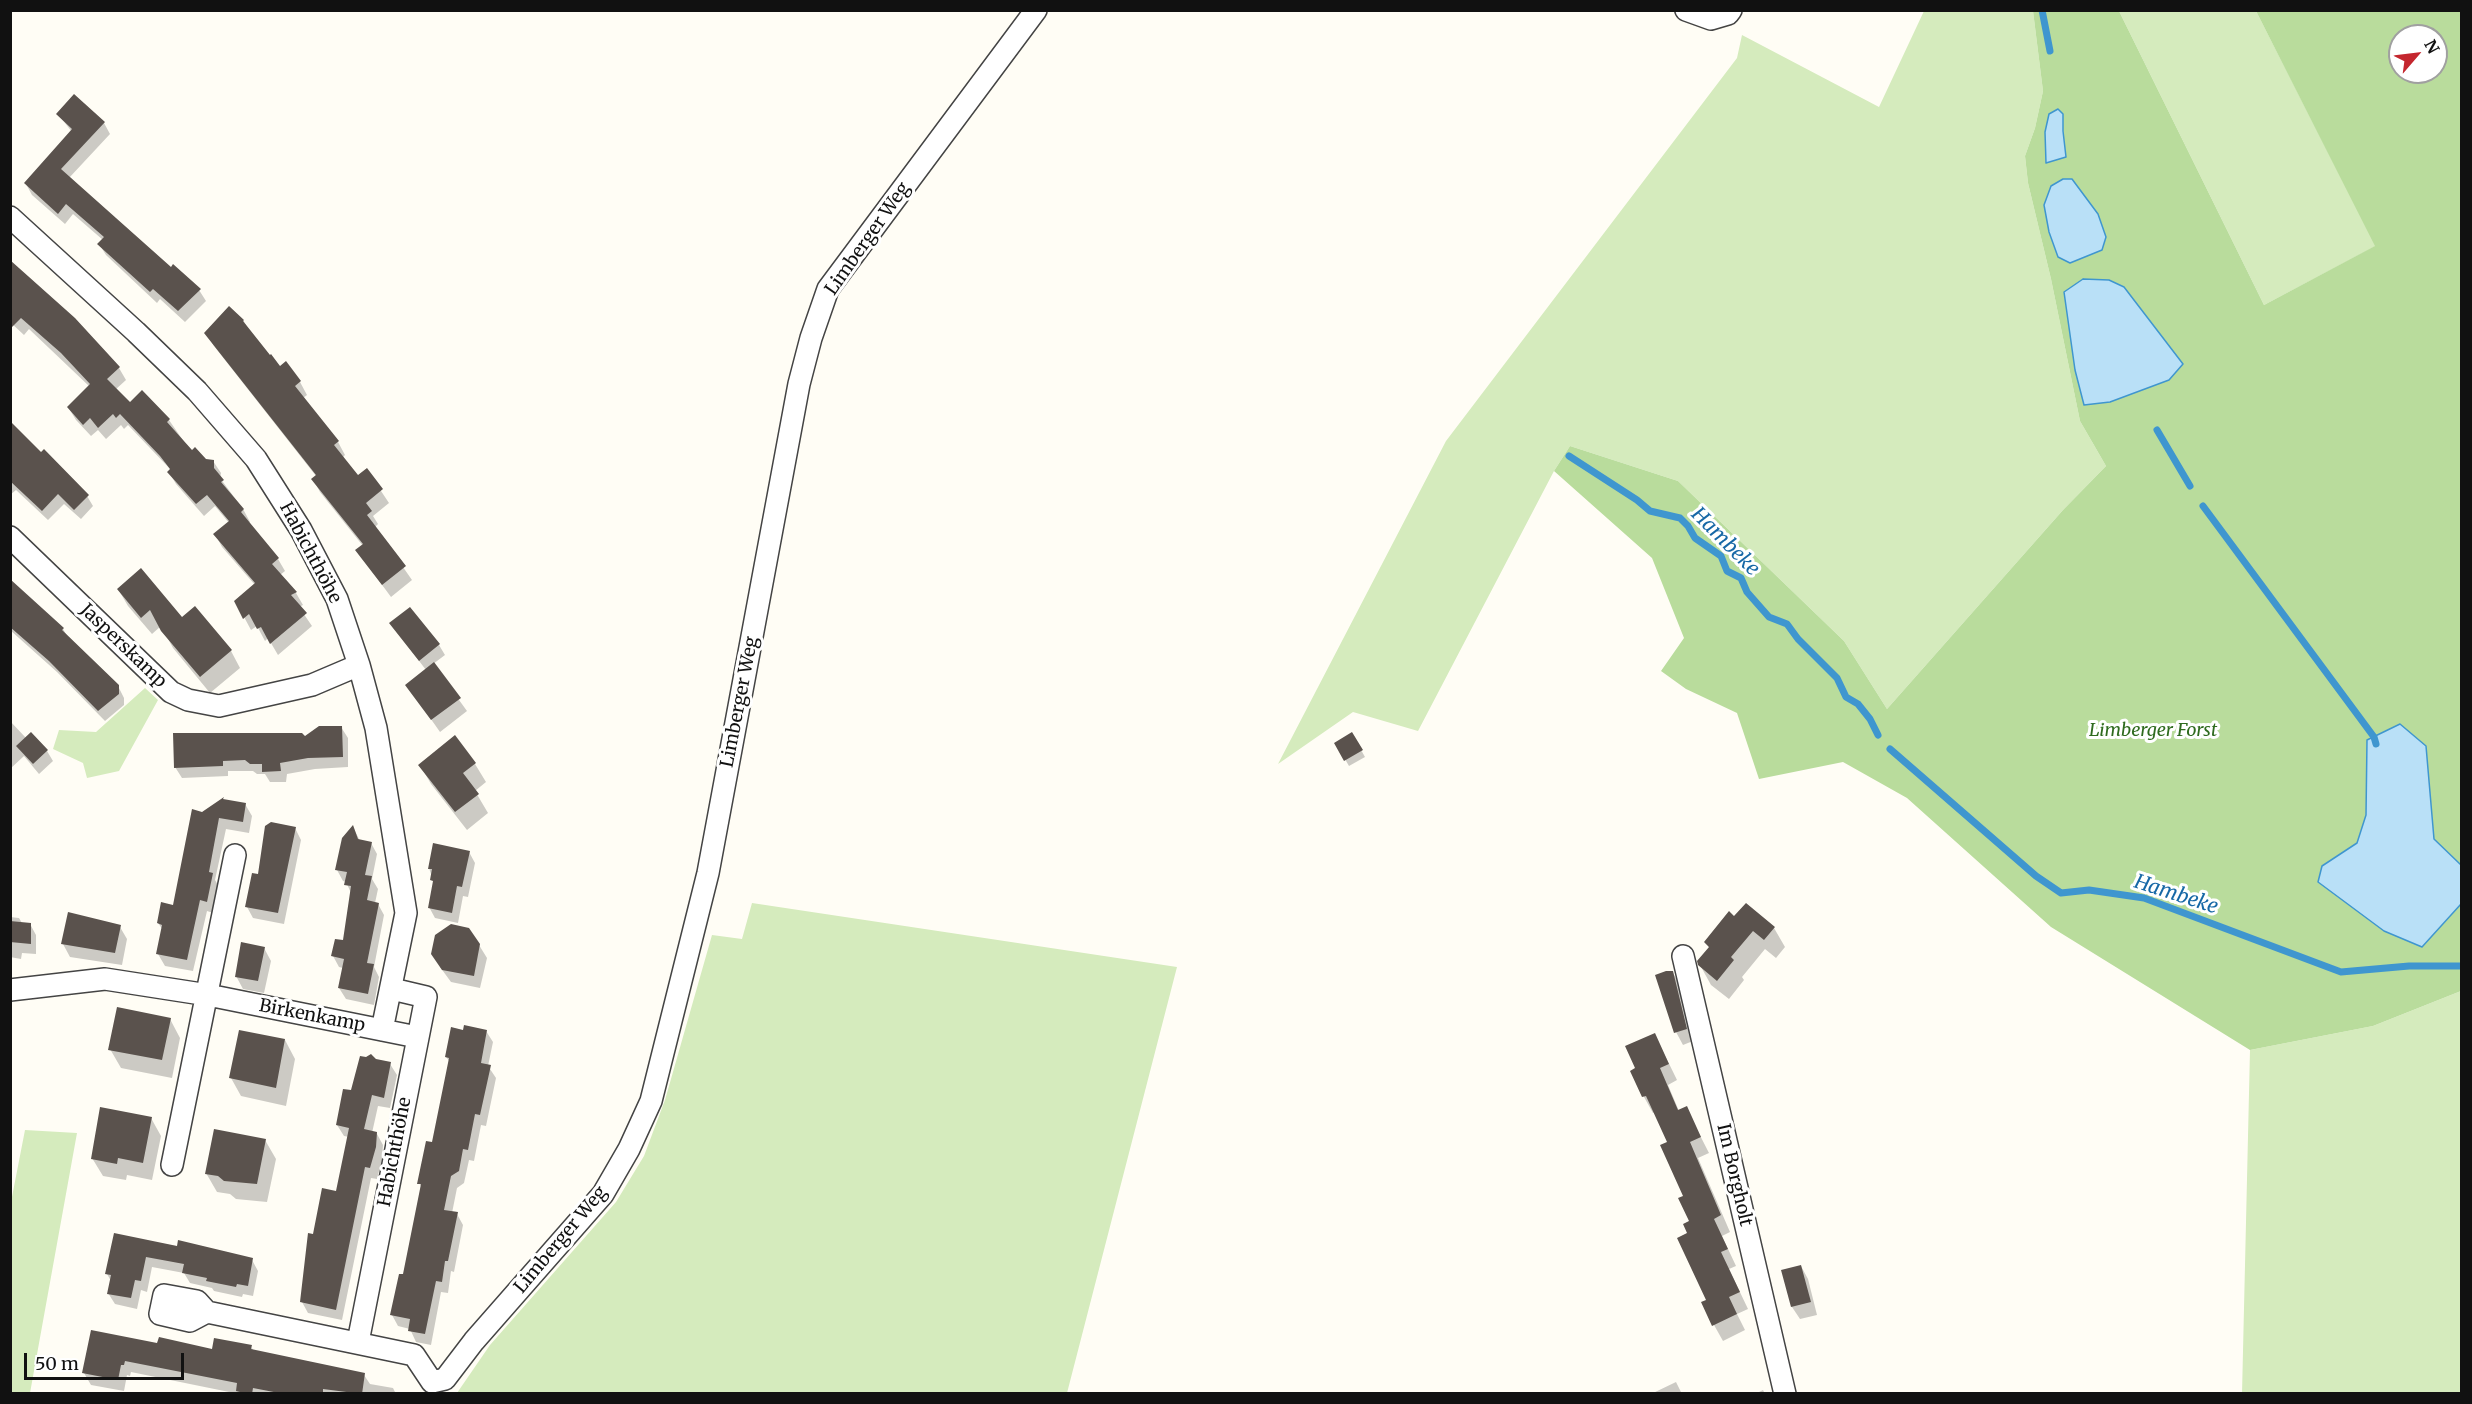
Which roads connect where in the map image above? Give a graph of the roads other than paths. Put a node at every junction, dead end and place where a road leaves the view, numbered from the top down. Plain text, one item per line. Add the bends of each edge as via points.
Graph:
1 (1036, 10) edge
2 (1686, 10) edge
3 (1731, 10) edge
4 (10, 217) edge
5 (10, 537) edge
6 (359, 665) junction
7 (236, 855) dead end
8 (1683, 956) dead end
9 (392, 989) junction
10 (10, 990) edge
11 (208, 995) junction
12 (382, 1030) junction
13 (417, 1037) junction
14 (172, 1165) dead end
15 (207, 1312) dead end
16 (358, 1342) junction
17 (432, 1388) edge
18 (1785, 1394) edge

1 - 17 street, Limberger Weg via 828,289 799,384 708,873 651,1101 603,1194 445,1379
2 - 3 street via 1711,19
4 - 6 street, Habichthöhe via 197,391 256,459 301,530 337,599
5 - 6 street, Jasperskamp via 171,692 188,700 219,706 312,685
6 - 9 street, Habichthöhe via 376,728 406,913
7 - 11 street
8 - 18 street, Im Borgholt
9 - 12 street, Habichthöhe
9 - 13 street, Habichthöhe via 426,997
10 - 11 street, Birkenkamp via 105,979
11 - 12 street, Birkenkamp
11 - 14 street
12 - 13 street, Birkenkamp
13 - 16 street, Habichthöhe
15 - 16 street
16 - 17 street via 414,1355

